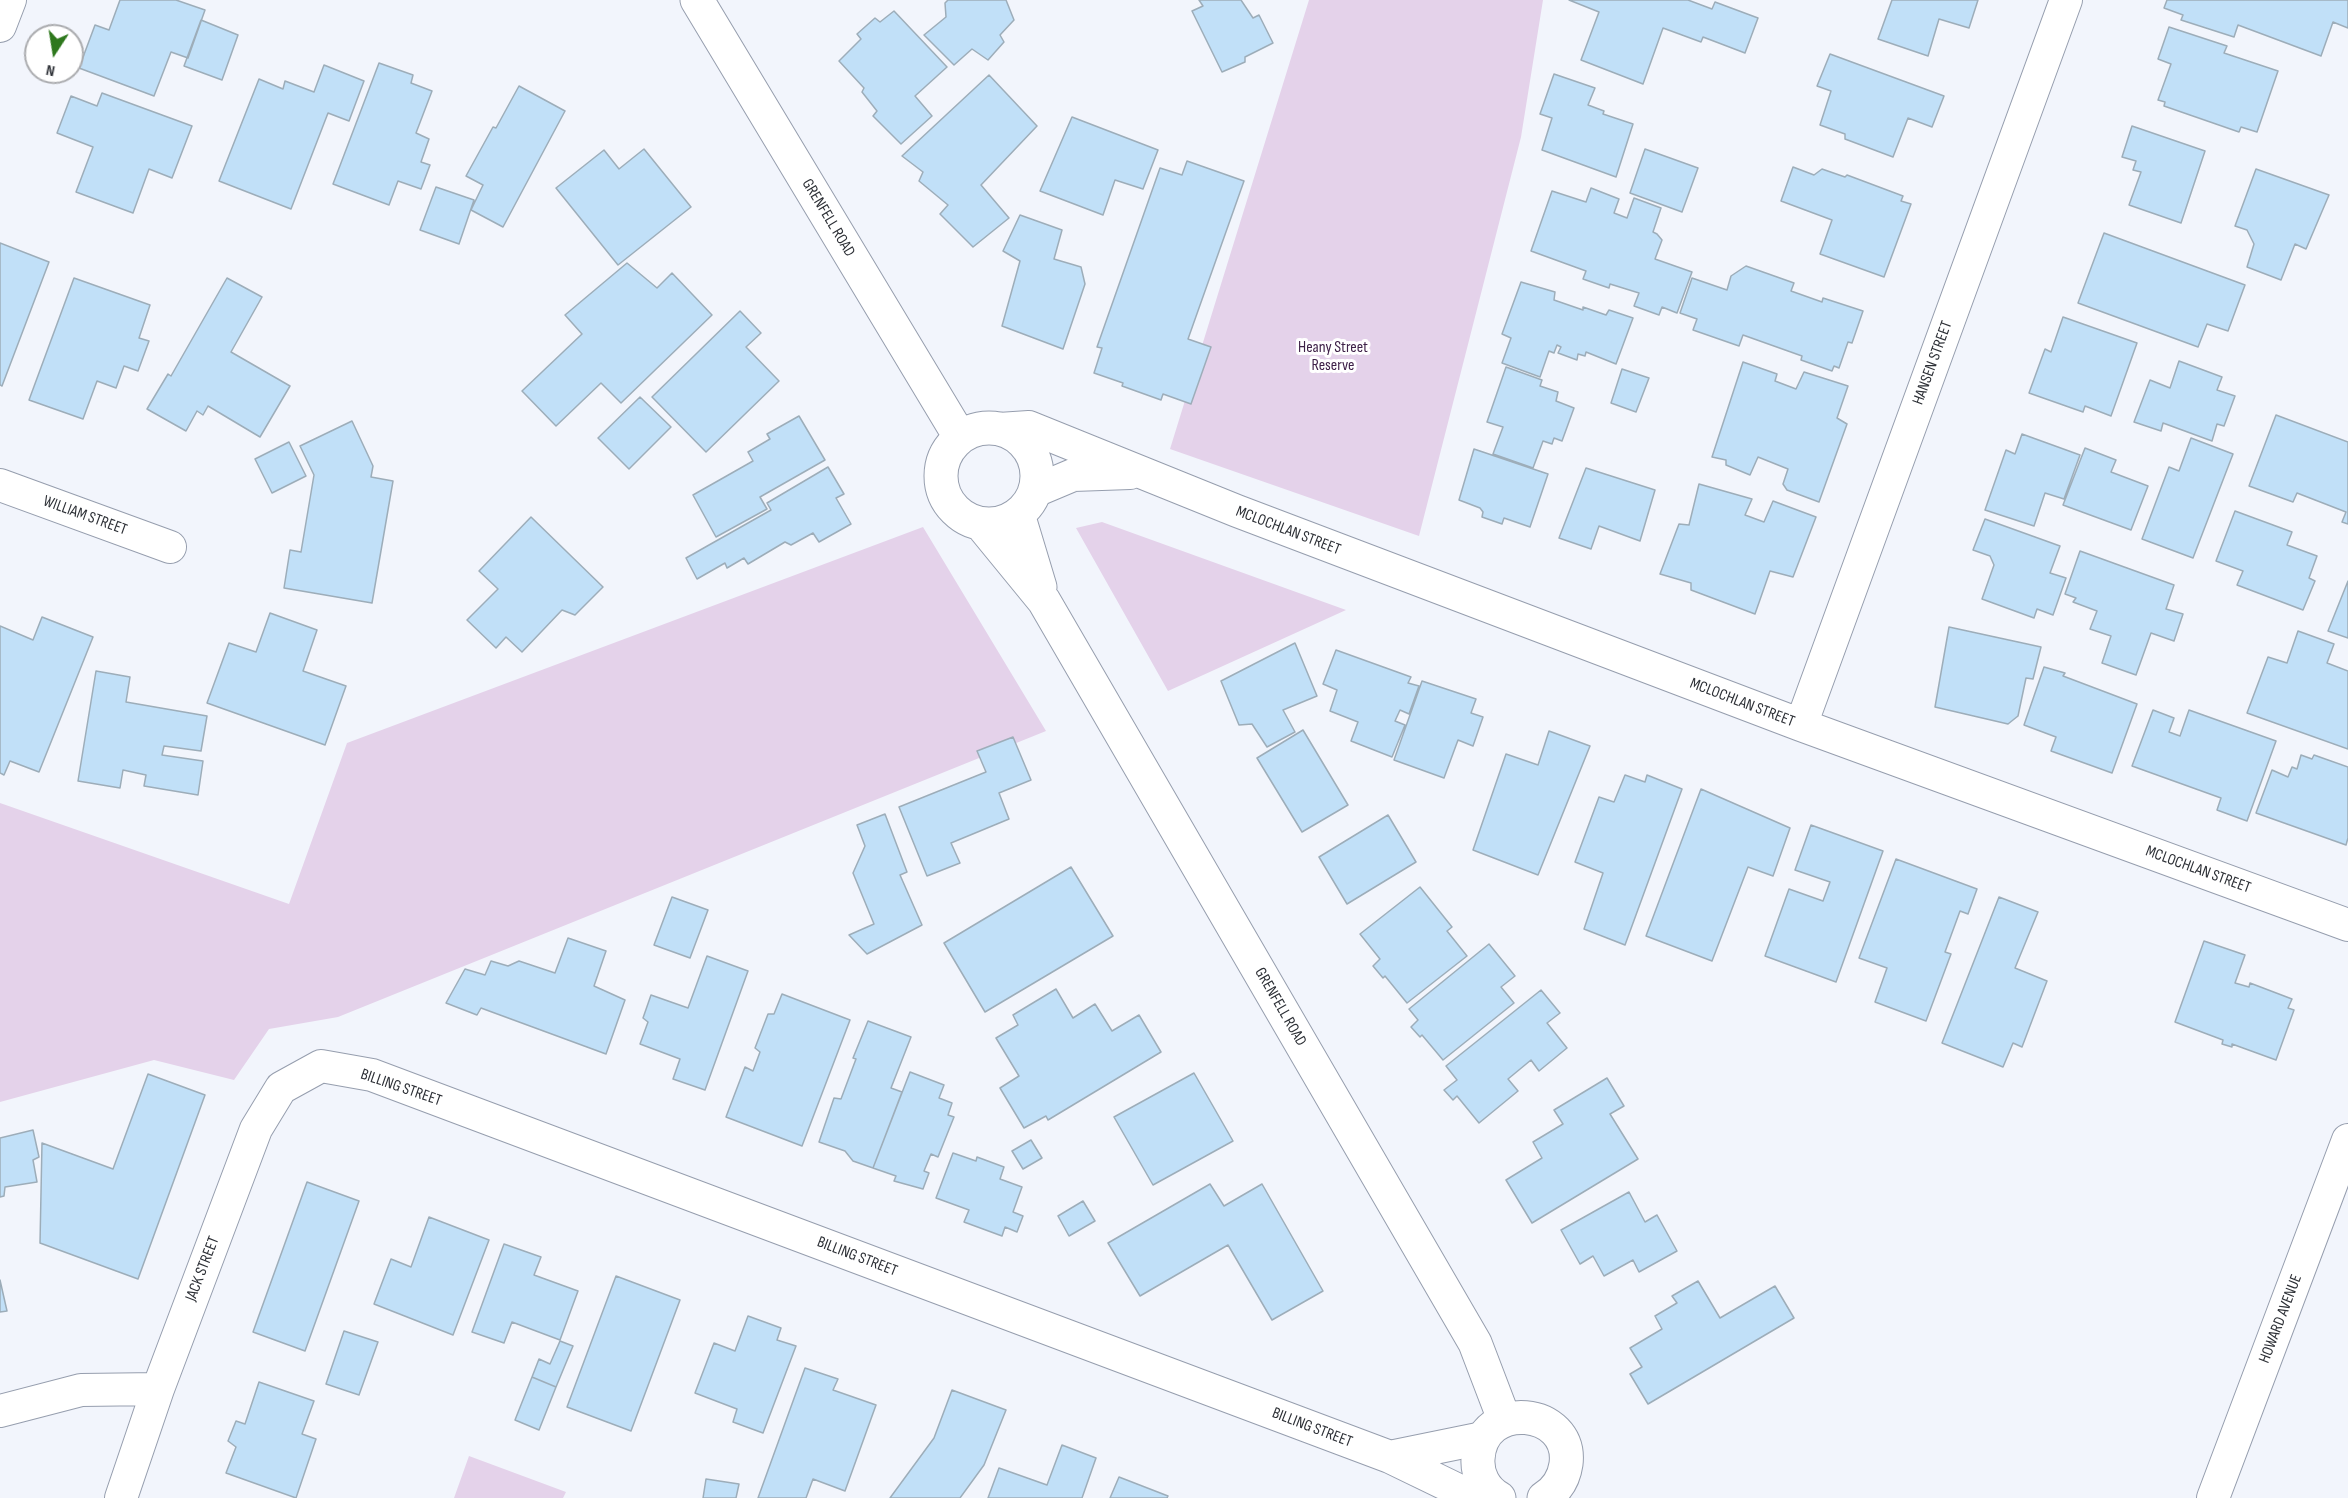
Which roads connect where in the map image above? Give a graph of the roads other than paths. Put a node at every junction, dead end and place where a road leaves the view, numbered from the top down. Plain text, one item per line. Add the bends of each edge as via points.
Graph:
1 (10, 0) edge
2 (697, 0) edge
3 (2066, 0) edge
4 (0, 26) edge
5 (999, 429) junction
6 (960, 437) junction
7 (1139, 473) junction
8 (0, 485) edge
9 (1026, 502) junction
10 (981, 524) junction
11 (170, 547) dead end
12 (1044, 601) junction
13 (1800, 725) junction
14 (2348, 925) edge
15 (321, 1066) joint
16 (2348, 1140) edge
17 (158, 1389) junction
18 (0, 1411) edge
19 (1494, 1429) junction
20 (1390, 1457) junction
21 (1562, 1490) edge
22 (1497, 1497) edge
23 (121, 1498) edge
24 (2213, 1498) edge

1 - 4 street
2 - 6 street, GRENFELL ROAD
3 - 13 street, HANSEN STREET
5 - 6 street via 985,428
5 - 7 street, MCLOCHLAN STREET via 1029,427
5 - 9 street via 1026,445 1034,459 1037,475
6 - 10 street via 948,449 940,479 953,509
7 - 9 street, MCLOCHLAN STREET via 1073,475
7 - 13 street, MCLOCHLAN STREET
8 - 11 street, WILLIAM STREET
9 - 10 street via 1006,521
9 - 12 street, GRENFELL ROAD
10 - 12 street, GRENFELL ROAD
12 - 19 street, GRENFELL ROAD via 1475,1343
13 - 14 street, MCLOCHLAN STREET
15 - 17 street, JACK STREET via 281,1088 256,1129
15 - 20 street, BILLING STREET via 372,1075
16 - 24 street, HOWARD AVENUE
17 - 18 street via 81,1390
17 - 23 street, JACK STREET
19 - 20 street
19 - 21 street via 1518,1417 1532,1418 1551,1428 1564,1445
19 - 22 street via 1478,1450 1480,1475
20 - 22 street, BILLING STREET via 1458,1490

